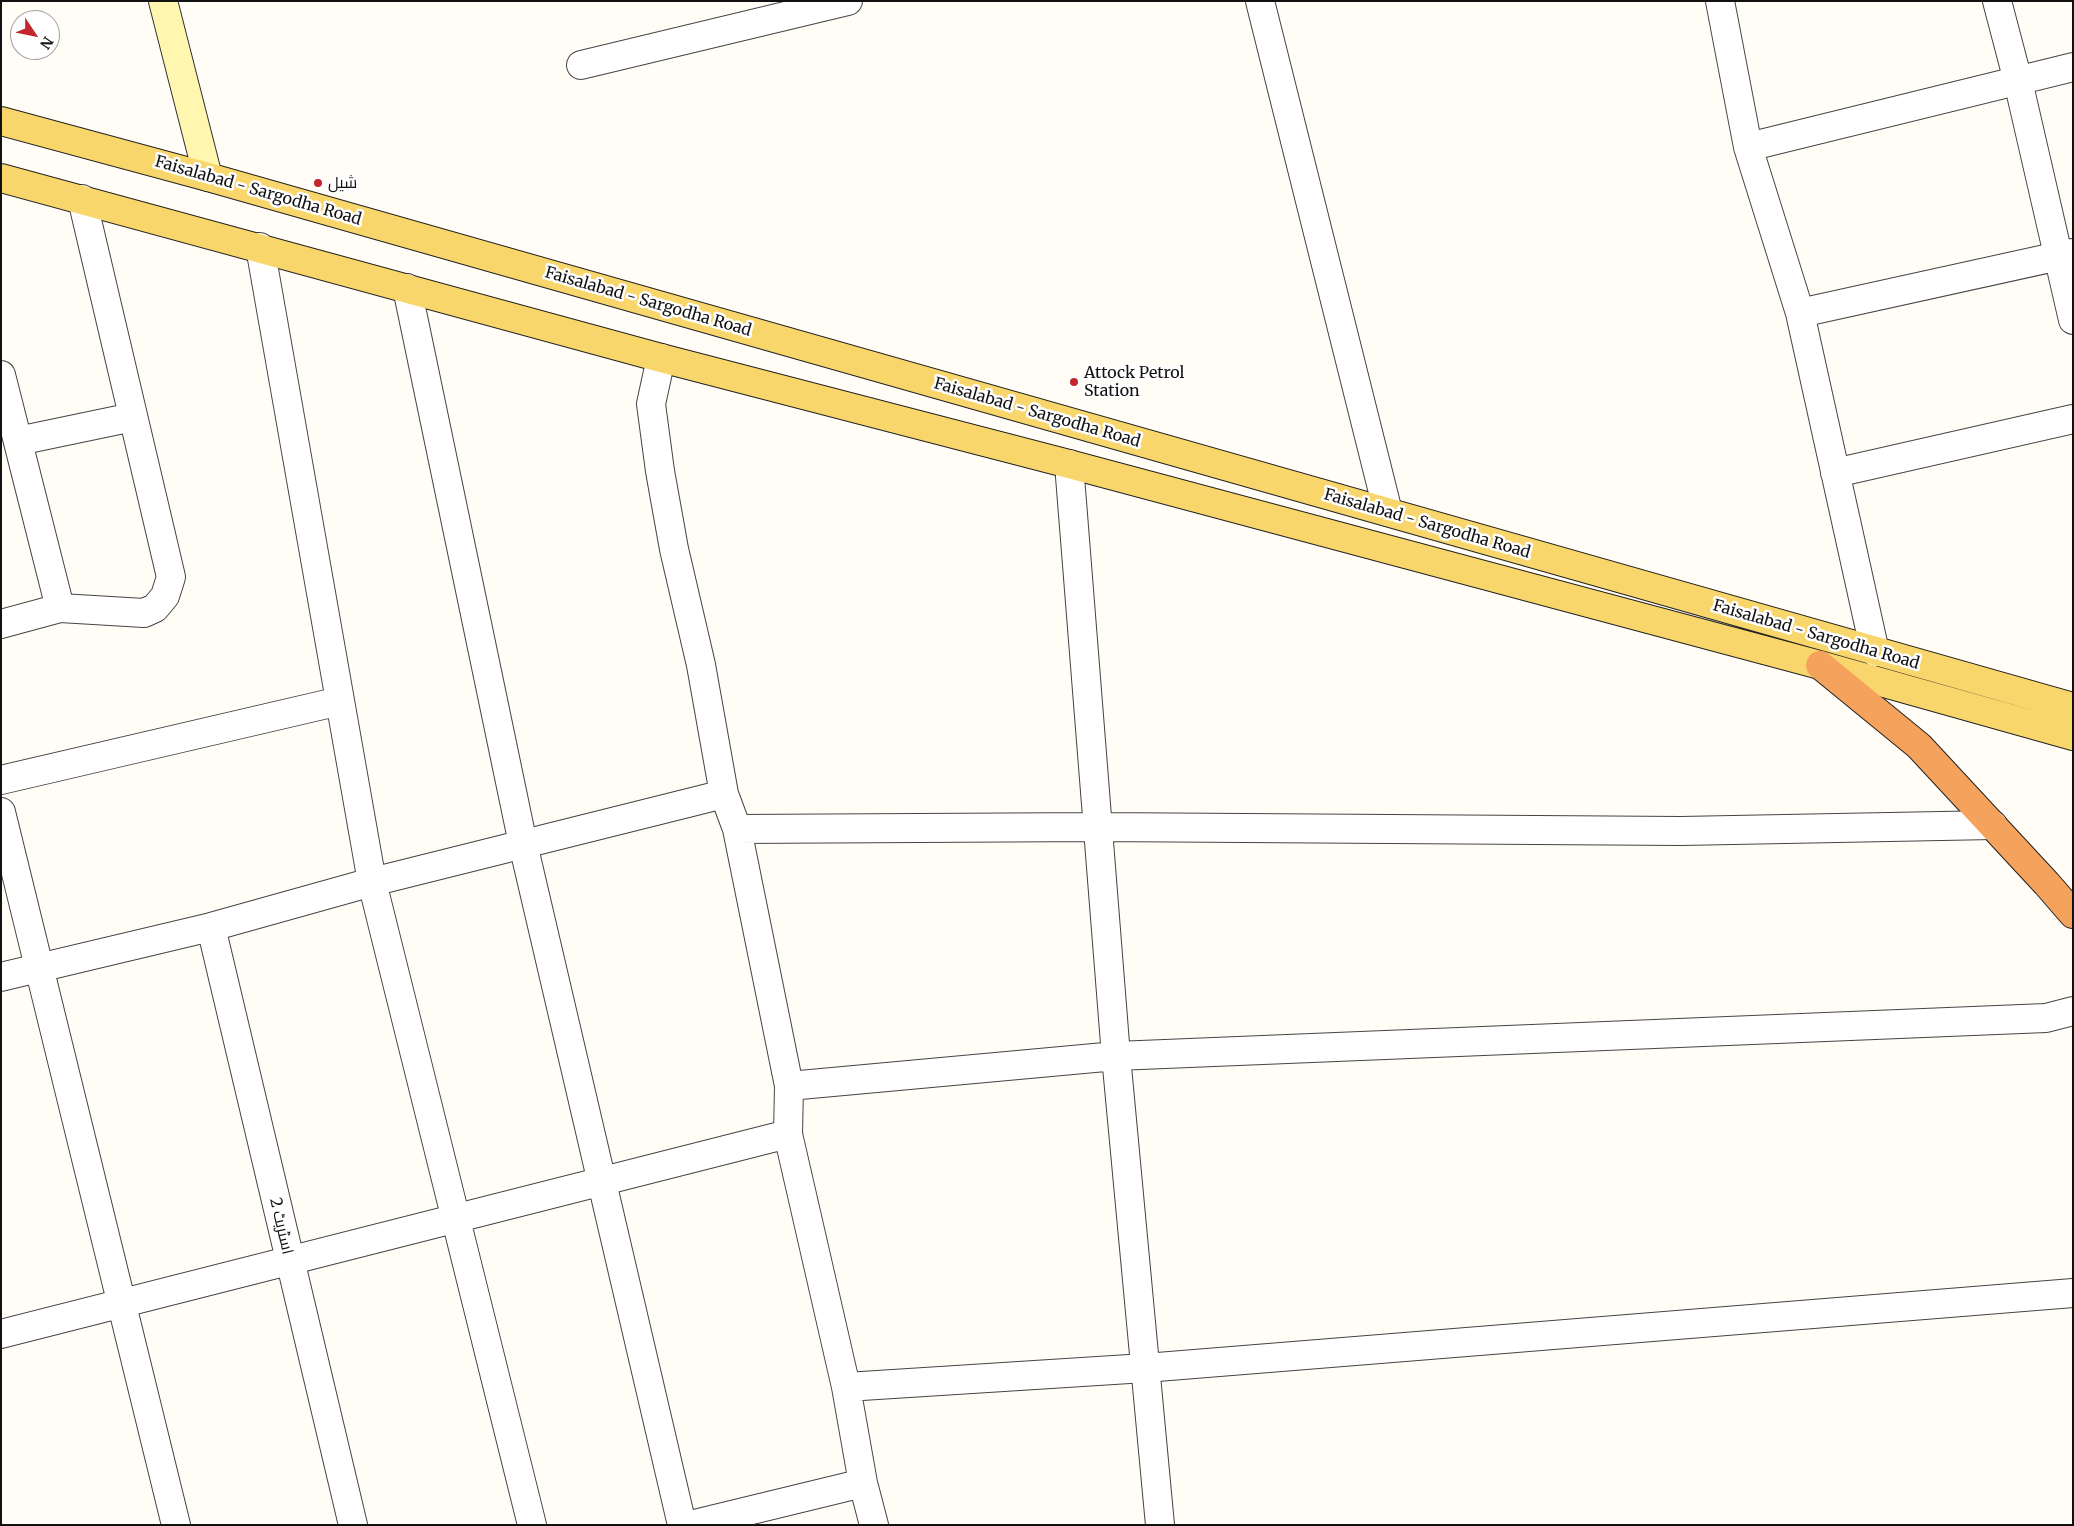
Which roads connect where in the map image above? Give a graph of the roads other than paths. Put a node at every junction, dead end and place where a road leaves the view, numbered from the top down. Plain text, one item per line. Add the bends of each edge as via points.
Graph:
1 (162, 1) edge
2 (1260, 1) edge
3 (1720, 1) edge
4 (1997, 1) edge
5 (837, 3) edge
6 (581, 65) dead end
7 (2073, 67) edge
8 (2018, 81) junction
9 (1, 122) edge
10 (1748, 147) junction
11 (208, 176) junction
12 (1, 178) edge
13 (82, 199) junction
14 (260, 247) junction
15 (2066, 254) edge
16 (407, 288) junction
17 (1800, 313) junction
18 (2073, 320) edge
19 (661, 358) junction
20 (1, 375) edge
21 (133, 417) junction
22 (2073, 419) edge
23 (18, 441) junction
24 (1069, 464) junction
25 (1835, 473) junction
26 (1388, 512) junction
27 (60, 608) junction
28 (1, 624) edge
29 (1875, 652) junction
30 (1820, 666) junction
31 (340, 701) junction
32 (2073, 707) edge
33 (2073, 736) edge
34 (1, 780) edge
35 (724, 794) junction
36 (1, 812) edge
37 (1992, 825) junction
38 (1098, 827) junction
39 (737, 829) junction
40 (523, 844) junction
41 (372, 882) junction
42 (2073, 914) edge
43 (211, 928) junction
44 (40, 968) junction
45 (1, 977) edge
46 (2073, 1010) edge
47 (1116, 1056) junction
48 (789, 1086) junction
49 (788, 1134) junction
50 (602, 1182) junction
51 (456, 1219) junction
52 (289, 1260) junction
53 (2073, 1293) edge
54 (122, 1305) junction
55 (1, 1334) edge
56 (1145, 1368) junction
57 (846, 1387) junction
58 (864, 1483) junction
59 (176, 1525) edge
60 (353, 1525) edge
61 (532, 1525) edge
62 (682, 1525) edge
63 (690, 1525) edge
64 (874, 1525) edge
65 (1160, 1525) edge

1 - 11 street
2 - 26 street
3 - 10 street
4 - 8 street
5 - 6 street
7 - 8 street
8 - 10 street
8 - 15 street
9 - 11 main road, Faisalabad - Sargodha Road
10 - 17 street
11 - 26 main road, Faisalabad - Sargodha Road
12 - 13 main road, Faisalabad - Sargodha Road
13 - 14 main road, Faisalabad - Sargodha Road
13 - 21 street
14 - 16 main road, Faisalabad - Sargodha Road
14 - 31 street
15 - 17 street
15 - 18 street
16 - 19 main road, Faisalabad - Sargodha Road
16 - 40 street
17 - 25 street
19 - 24 main road, Faisalabad - Sargodha Road
19 - 35 street via 652,404 660,471 701,665
20 - 23 street
21 - 23 street
21 - 27 street via 171,577 165,596 155,608 144,613
22 - 25 street
23 - 27 street
24 - 30 main road, Faisalabad - Sargodha Road
24 - 38 street
25 - 29 street
26 - 29 main road, Faisalabad - Sargodha Road
27 - 28 street
29 - 32 main road, Faisalabad - Sargodha Road
30 - 33 main road, Faisalabad - Sargodha Road
30 - 37 highway via 1919,746
31 - 34 street
31 - 41 street
35 - 39 street
35 - 40 street
36 - 44 street
37 - 38 street via 1682,831
37 - 42 highway
38 - 39 street
38 - 47 street
39 - 48 street
40 - 41 street
40 - 50 street
41 - 43 street
41 - 51 street
43 - 44 street
43 - 52 street, اسٹریٹ 2
44 - 45 street
44 - 54 street
46 - 47 street via 2046,1018
47 - 48 street
47 - 56 street
48 - 49 street
49 - 50 street
49 - 57 street
50 - 51 street
50 - 62 street
51 - 52 street
51 - 61 street
52 - 54 street
52 - 60 street, اسٹریٹ 2
53 - 56 street
54 - 55 street
54 - 59 street
56 - 57 street
56 - 65 street
57 - 58 street
58 - 63 street
58 - 64 street

